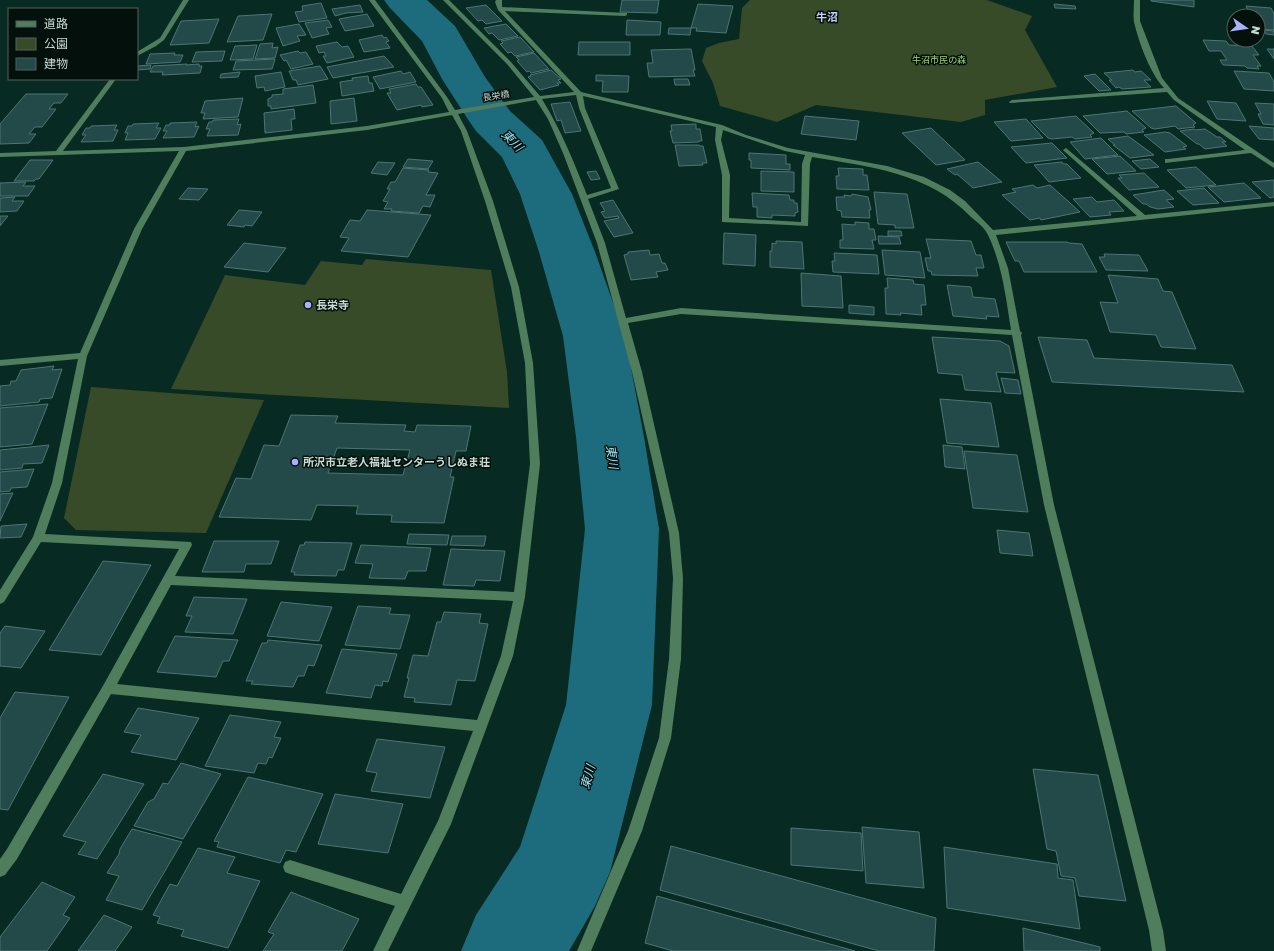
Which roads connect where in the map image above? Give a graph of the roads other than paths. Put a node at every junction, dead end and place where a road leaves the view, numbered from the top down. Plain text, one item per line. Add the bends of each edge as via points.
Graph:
1 (186, 0) edge
2 (372, 0) edge
3 (446, 0) edge
4 (499, 0) edge
5 (1137, 0) edge
6 (500, 8) junction
7 (625, 14) dead end
8 (138, 53) edge
9 (112, 80) edge
10 (1169, 90) junction
11 (579, 93) junction
12 (538, 98) junction
13 (1012, 102) dead end
14 (454, 112) junction
15 (720, 126) junction
16 (184, 149) junction
17 (1066, 150) dead end
18 (1251, 151) junction
19 (58, 153) junction
20 (809, 154) junction
21 (0, 155) edge
22 (1168, 161) dead end
23 (1274, 166) edge
24 (584, 198) junction
25 (1274, 204) edge
26 (1143, 217) junction
27 (991, 233) junction
28 (623, 321) junction
29 (1018, 333) junction
30 (83, 356) junction
31 (0, 363) edge
32 (38, 538) junction
33 (168, 580) junction
34 (519, 597) junction
35 (0, 599) edge
36 (108, 688) junction
37 (481, 726) junction
38 (290, 866) dead end
39 (0, 870) edge
40 (405, 902) junction
41 (380, 951) edge
42 (584, 951) edge
43 (1159, 951) edge

1 - 8 street via 162,39
2 - 14 street
3 - 12 street via 509,63
4 - 6 street
5 - 10 street via 1137,21 1145,45 1159,79
6 - 7 street
6 - 11 street
9 - 19 street
10 - 13 street
10 - 18 street via 1176,99
11 - 12 street, 長栄橋
11 - 15 street
11 - 24 street via 582,108 615,189
12 - 14 street, 長栄橋
12 - 24 street via 567,153
14 - 16 street, 長栄橋 via 367,128
14 - 34 street via 477,166 513,280 529,363 535,464
15 - 20 street via 787,150
15 - 20 street via 718,140 726,175 725,220 805,224 806,164
16 - 19 street, 長栄橋
16 - 30 street via 138,229
17 - 26 street
18 - 22 street
18 - 23 street
19 - 21 street, 長栄橋
20 - 27 street via 887,168 921,179 962,203
24 - 28 street via 601,243
25 - 26 street
26 - 27 street
27 - 29 street via 1004,268
28 - 29 street via 682,311
28 - 42 street via 674,533 678,578 675,659 665,738 635,831
29 - 43 street via 1049,505 1156,930
30 - 31 street
30 - 32 street via 57,482
32 - 33 street via 187,545
32 - 35 street
33 - 34 street
33 - 36 street
34 - 37 street via 507,656
36 - 37 street
36 - 39 street via 12,854
37 - 40 street via 444,824
38 - 40 street
40 - 41 street

